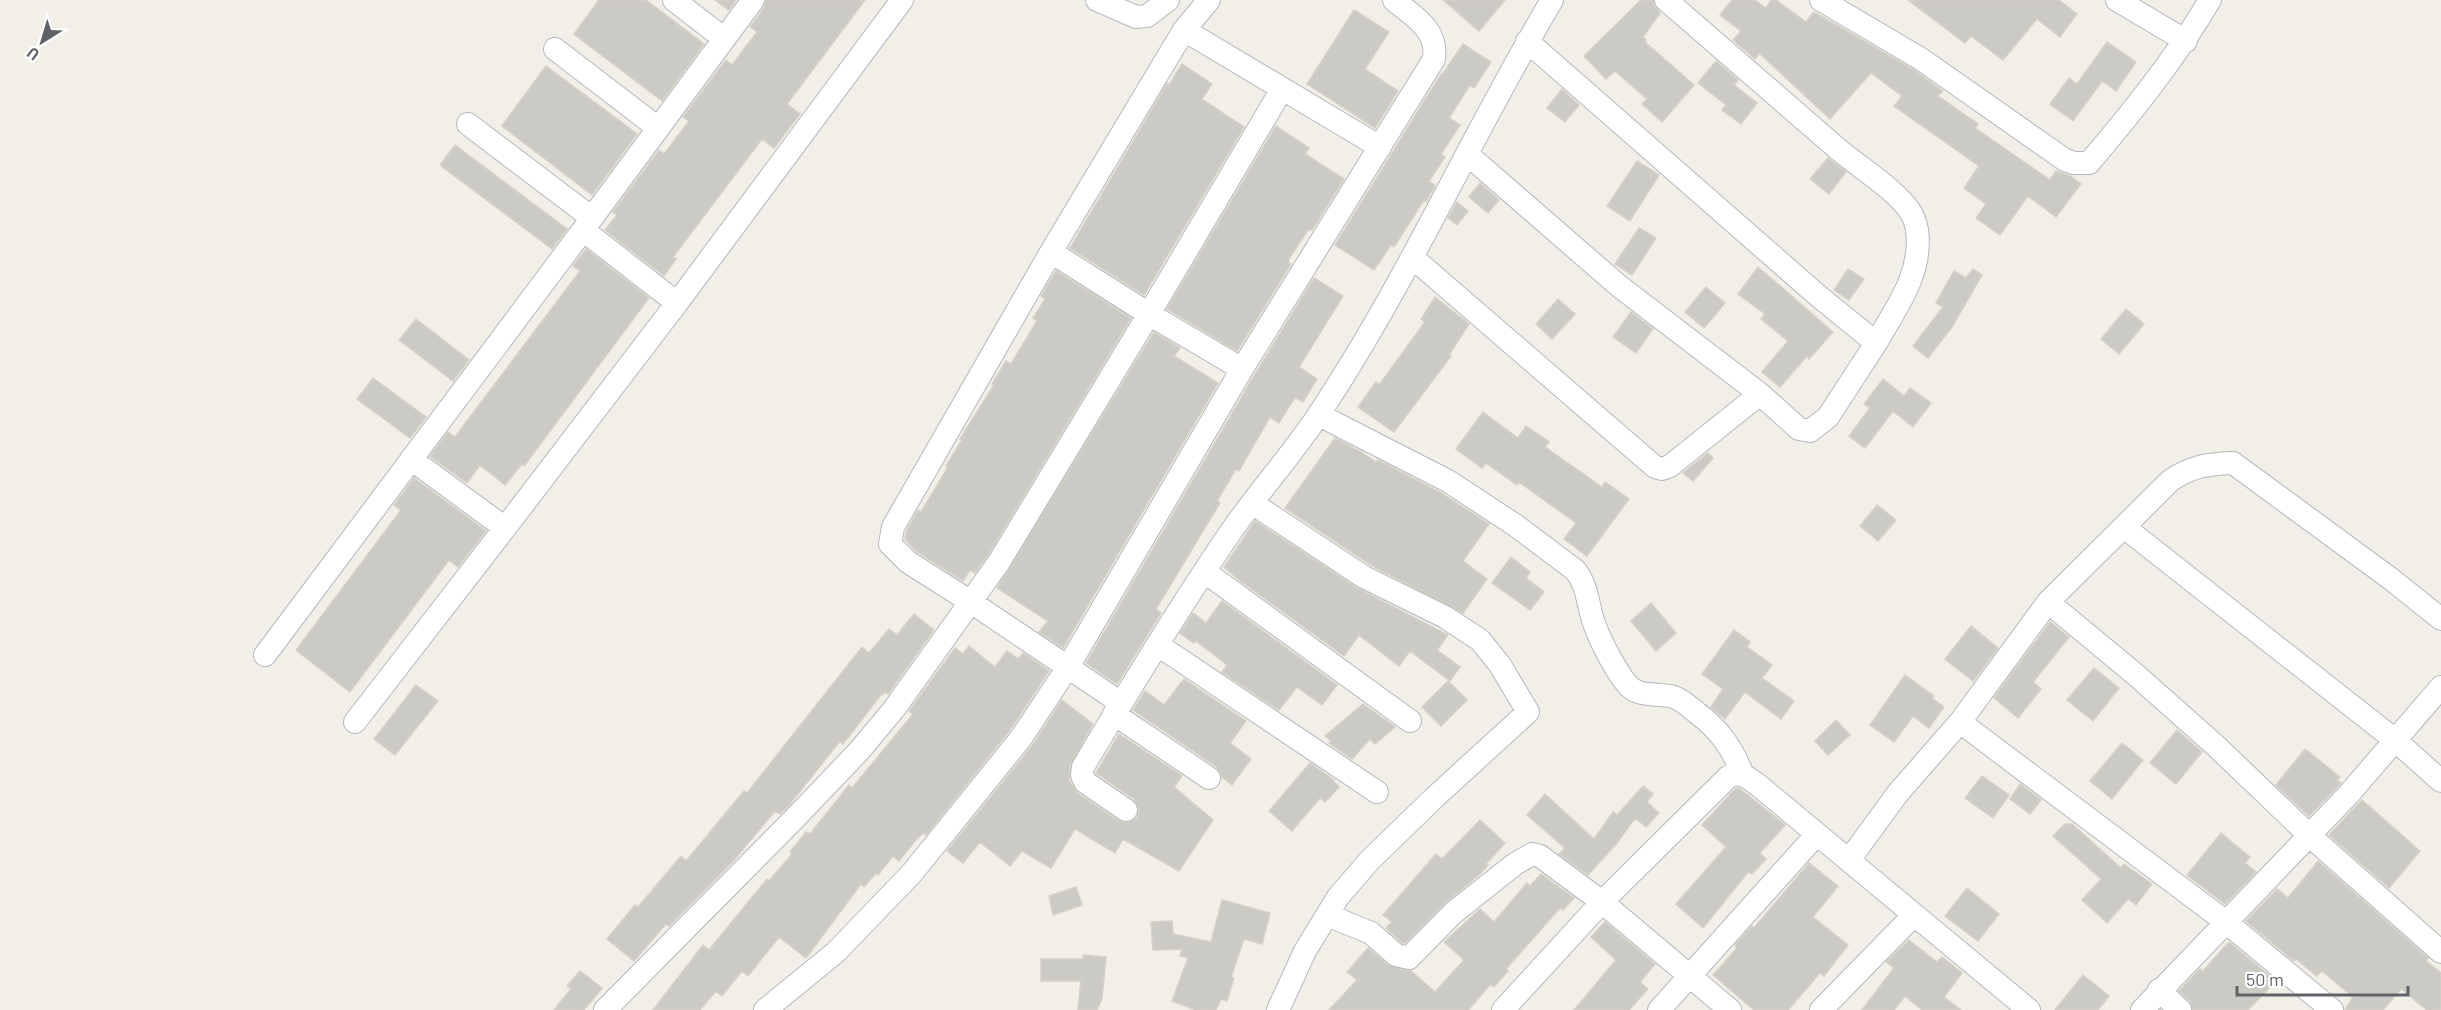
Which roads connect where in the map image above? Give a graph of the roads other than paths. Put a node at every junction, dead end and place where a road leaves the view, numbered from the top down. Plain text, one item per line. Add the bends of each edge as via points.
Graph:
1 (674, 0) edge
2 (753, 0) edge
3 (902, 0) edge
4 (1097, 0) edge
5 (1168, 0) edge
6 (1209, 0) edge
7 (1394, 0) edge
8 (1552, 0) edge
9 (1666, 0) edge
10 (1821, 0) edge
11 (2117, 0) edge
12 (2210, 0) edge
13 (1184, 30) junction
14 (723, 38) junction
15 (1527, 41) junction
16 (2186, 41) junction
17 (555, 49) dead end
18 (1282, 89) junction
19 (468, 124) dead end
20 (658, 128) junction
21 (1380, 147) junction
22 (1467, 153) junction
23 (587, 224) junction
24 (1051, 252) junction
25 (1413, 258) junction
26 (677, 303) junction
27 (1149, 314) junction
28 (1876, 343) junction
29 (1242, 369) junction
30 (1760, 394) junction
31 (1319, 415) junction
32 (411, 459) junction
33 (1252, 503) junction
34 (2124, 527) junction
35 (505, 528) junction
36 (1205, 572) junction
37 (971, 602) junction
38 (2048, 602) junction
39 (2441, 619) edge
40 (1158, 645) junction
41 (265, 655) dead end
42 (1068, 667) junction
43 (2441, 687) edge
44 (1118, 709) junction
45 (1410, 721) dead end
46 (355, 722) dead end
47 (1960, 722) junction
48 (2395, 740) junction
49 (1743, 775) junction
50 (1209, 778) dead end
51 (2441, 781) edge
52 (1377, 792) dead end
53 (1126, 810) dead end
54 (1817, 834) junction
55 (2310, 836) junction
56 (1849, 860) junction
57 (1602, 902) junction
58 (1327, 915) junction
59 (1914, 915) junction
60 (2226, 922) junction
61 (2441, 952) edge
62 (1688, 977) junction
63 (2159, 990) junction
64 (2013, 1005) edge
65 (604, 1010) edge
66 (765, 1010) edge
67 (1278, 1010) edge
68 (1503, 1010) edge
69 (1659, 1010) edge
70 (1730, 1010) edge
71 (1821, 1010) edge
72 (2142, 1010) edge
73 (2180, 1010) edge
74 (2332, 1010) edge

1 - 14 street
2 - 14 street
3 - 26 street
4 - 5 street via 1137,16 1147,16
6 - 13 street
7 - 21 street via 1432,36 1436,49 1434,59
8 - 15 street
9 - 28 street via 1911,212 1919,250 1912,279
10 - 16 street via 1921,59 2074,163 2089,163
11 - 16 street
12 - 16 street
13 - 18 street
13 - 24 street
14 - 20 street
15 - 22 street
15 - 28 street
17 - 20 street
18 - 21 street
18 - 27 street
19 - 23 street
20 - 23 street
21 - 29 street
22 - 25 street
22 - 30 street via 1619,286
23 - 26 street
23 - 32 street
24 - 27 street
24 - 37 street via 893,527 890,544 900,555
25 - 30 street via 1655,467 1670,466
25 - 31 street
26 - 35 street
27 - 29 street
27 - 37 street
28 - 30 street via 1828,417 1810,431 1799,429
29 - 42 street
31 - 33 street
31 - 49 street via 1448,481 1575,570 1581,577 1600,636 1627,684 1639,693 1674,698 1692,709 1723,736
32 - 35 street
32 - 41 street
33 - 36 street
33 - 58 street via 1364,577 1445,617 1480,640 1528,712 1370,860
34 - 38 street
34 - 39 street via 2171,480 2190,468 2233,463
34 - 48 street
35 - 46 street
36 - 40 street
36 - 45 street
37 - 42 street
37 - 65 street via 859,751
38 - 47 street
38 - 55 street via 2198,730
40 - 44 street
40 - 52 street
42 - 44 street
42 - 66 street via 1021,738 912,873 836,952
43 - 48 street
44 - 50 street
44 - 53 street via 1082,775 1090,788
47 - 56 street via 1898,793
47 - 60 street
48 - 51 street
48 - 55 street
49 - 54 street
49 - 57 street via 1728,777
54 - 56 street
54 - 62 street
55 - 60 street
55 - 61 street
56 - 59 street
57 - 58 street via 1532,854 1453,913 1410,958 1396,955 1371,933
57 - 62 street
57 - 68 street
58 - 67 street via 1305,951
59 - 64 street
59 - 71 street
60 - 63 street
60 - 74 street
62 - 69 street
62 - 70 street
63 - 72 street
63 - 73 street

